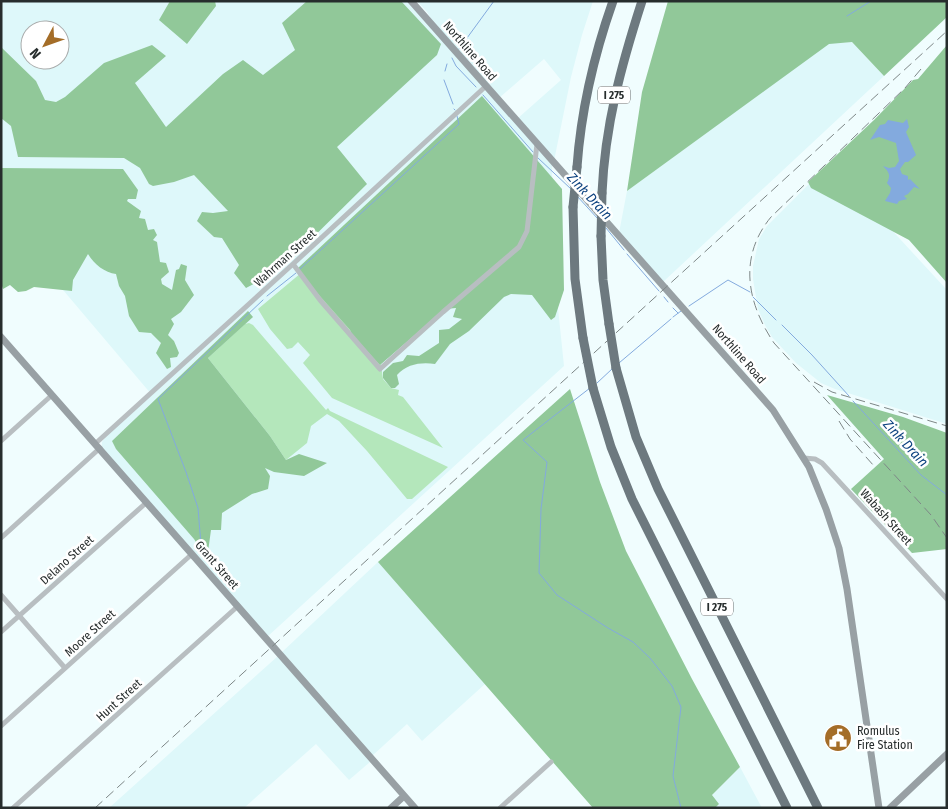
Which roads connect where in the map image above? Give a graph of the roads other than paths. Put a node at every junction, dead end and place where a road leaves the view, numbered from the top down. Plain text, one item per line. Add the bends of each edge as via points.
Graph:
1 (411, 1) edge
2 (613, 1) edge
3 (642, 1) edge
4 (486, 86) junction
5 (537, 144) junction
6 (294, 264) junction
7 (1, 337) edge
8 (8, 344) junction
9 (1, 350) edge
10 (52, 395) junction
11 (1, 441) edge
12 (98, 446) junction
13 (804, 458) junction
14 (147, 502) junction
15 (1, 538) edge
16 (192, 554) junction
17 (1, 595) edge
18 (947, 599) edge
19 (238, 606) junction
20 (20, 616) junction
21 (1, 632) edge
22 (65, 668) junction
23 (1, 726) edge
24 (947, 754) edge
25 (551, 762) dead end
26 (404, 796) junction
27 (12, 808) edge
28 (391, 808) edge
29 (415, 808) edge
30 (500, 808) edge
31 (787, 808) edge
32 (818, 808) edge
33 (879, 808) edge
34 (890, 808) edge

1 - 4 street, Northline Road
2 - 31 highway, I 275, bridge via 583,113 573,208 575,279 593,388 611,447 632,499
3 - 32 highway, I 275, bridge via 613,97 604,155 603,280 616,368 636,437 658,489
4 - 5 street, Northline Road
4 - 6 street, Wahrman Street
5 - 6 street via 527,231 519,247 380,369 320,300
5 - 13 street, Northline Road via 773,410
6 - 12 street, Wahrman Street
7 - 8 street, Grant Street
8 - 9 street
8 - 10 street, Grant Street
10 - 11 street
10 - 12 street, Grant Street
12 - 14 street, Grant Street
12 - 15 street, Wahrman Street
13 - 18 street, Wabash Street via 822,463
13 - 33 street, Northline Road via 826,509 842,562
14 - 16 street, Grant Street
14 - 20 street, Delano Street
16 - 19 street, Grant Street
16 - 22 street, Moore Street
17 - 20 street
19 - 26 street, Grant Street
19 - 27 street, Hunt Street
20 - 21 street, Delano Street
20 - 22 street
22 - 23 street, Moore Street
24 - 34 street
25 - 30 street
26 - 28 street
26 - 29 street, Grant Street

